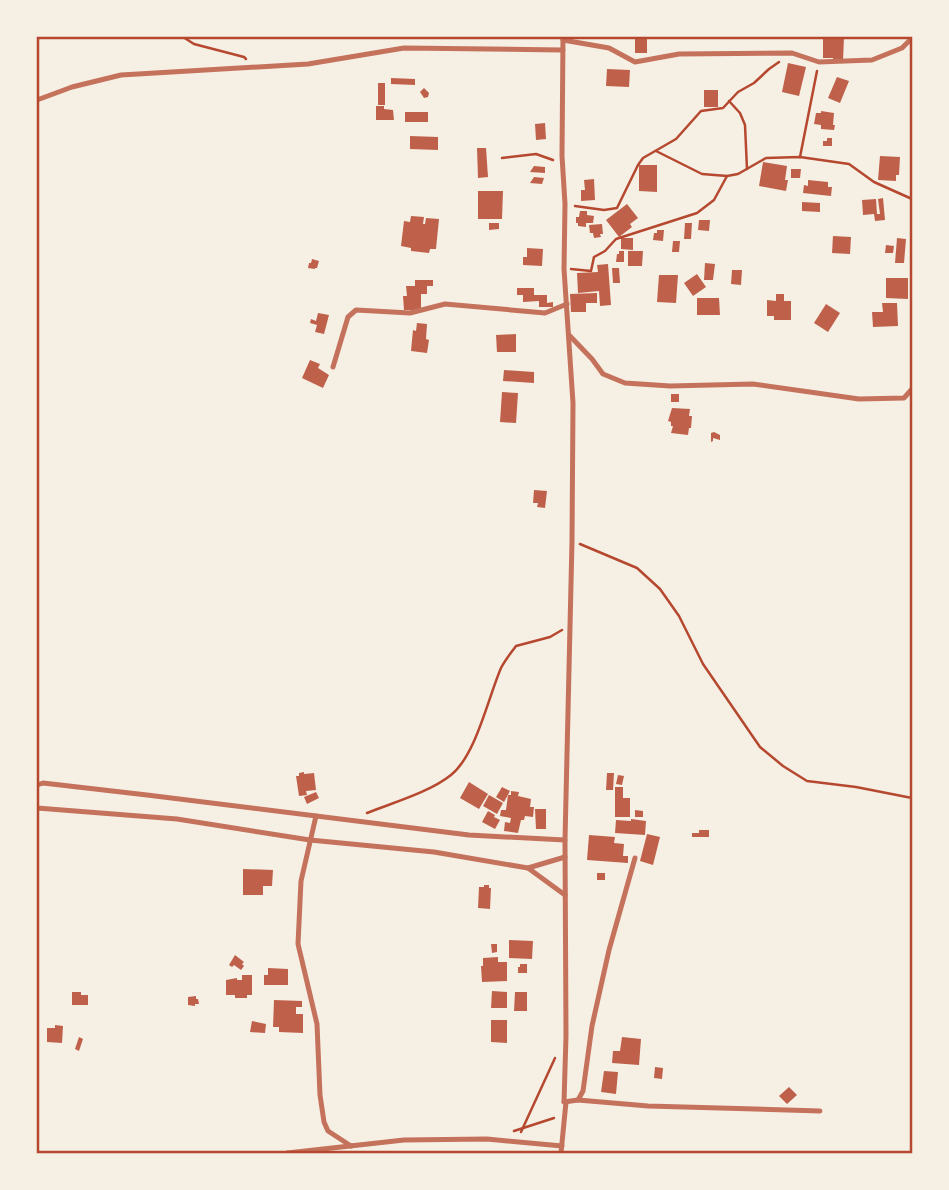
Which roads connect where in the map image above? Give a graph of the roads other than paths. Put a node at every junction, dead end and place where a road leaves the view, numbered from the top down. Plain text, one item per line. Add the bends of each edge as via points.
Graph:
1 (912, 38) edge
2 (563, 39) edge
3 (562, 50) junction
4 (37, 100) edge
5 (567, 304) junction
6 (569, 335) junction
7 (333, 367) dead end
8 (912, 389) edge
9 (37, 776) edge
10 (40, 784) edge
11 (37, 808) edge
12 (316, 816) junction
13 (310, 840) junction
14 (565, 840) junction
15 (565, 857) junction
16 (635, 858) dead end
17 (528, 868) junction
18 (565, 895) junction
19 (578, 1100) junction
20 (564, 1102) junction
21 (820, 1111) dead end
22 (351, 1146) junction
23 (562, 1150) edge
24 (287, 1153) edge

1 - 2 street via 902,48 872,60 819,62 792,53 679,54 635,62 609,48
2 - 3 street
3 - 4 street via 404,48 308,64 121,75
3 - 5 street
5 - 6 street
5 - 7 street via 545,313 445,304 410,313 356,310 348,317
6 - 8 street via 603,374 625,383 753,384 859,399 904,398
6 - 14 street via 572,541
9 - 10 street
10 - 12 street
11 - 13 street via 177,819
12 - 13 street
12 - 14 street via 469,835
13 - 17 street via 434,852
13 - 22 street via 301,881 298,944 317,1024 324,1122 328,1131
14 - 15 street
15 - 17 street
15 - 18 street
16 - 19 street via 609,950
17 - 18 street
18 - 20 street
19 - 20 street
19 - 21 street
20 - 23 street
22 - 23 street via 487,1139
22 - 24 street

